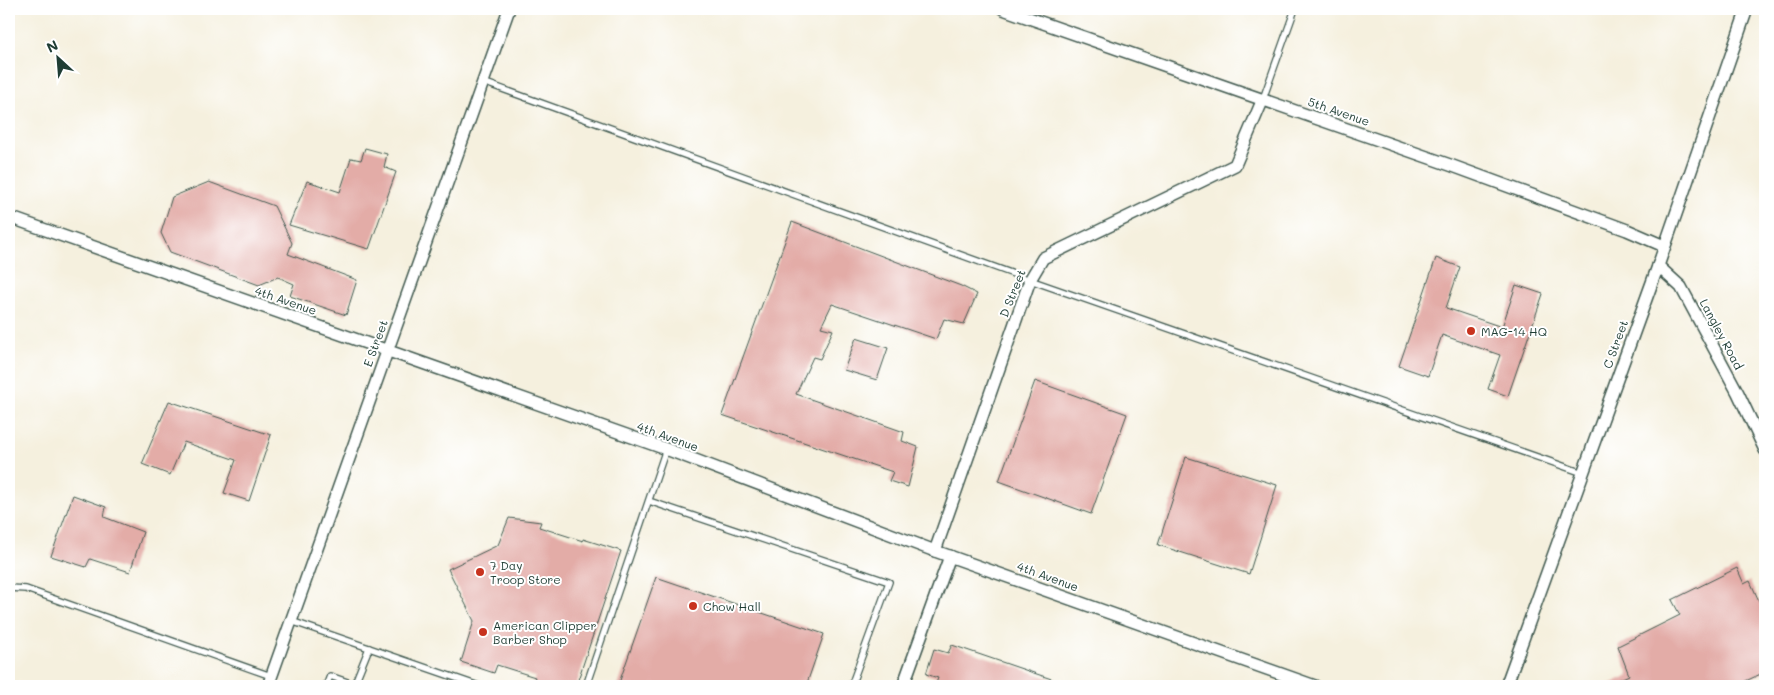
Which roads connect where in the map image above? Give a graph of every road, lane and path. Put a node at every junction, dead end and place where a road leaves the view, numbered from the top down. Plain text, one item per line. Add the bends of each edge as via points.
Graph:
1 (509, 9) edge
2 (1003, 9) edge
3 (1295, 9) edge
4 (1747, 9) edge
5 (483, 82) junction
6 (1263, 99) junction
7 (9, 217) edge
8 (1664, 246) junction
9 (1658, 266) junction
10 (1030, 280) junction
11 (387, 350) junction
12 (666, 450) junction
13 (1765, 450) edge
14 (1584, 474) junction
15 (649, 501) junction
16 (935, 551) junction
17 (950, 556) junction
18 (9, 588) edge
19 (291, 621) junction
20 (369, 648) junction
21 (269, 681) edge
22 (357, 685) edge
23 (326, 686) edge
24 (479, 686) edge
25 (586, 686) edge
26 (851, 686) edge
27 (903, 686) edge
28 (1315, 686) edge
29 (1506, 686) edge

1 - 5 street, E Street
2 - 6 street, 5th Avenue
3 - 6 lane
4 - 8 street, C Street
5 - 10 lane
5 - 11 street, E Street
6 - 8 street, 5th Avenue
6 - 10 street, D Street via 1235,165 1043,258
7 - 11 street, 4th Avenue
8 - 9 street, C Street
9 - 13 street, Langley Road via 1681,287
9 - 14 street, C Street
10 - 14 lane
10 - 16 street, D Street
11 - 12 street, 4th Avenue
11 - 19 street, E Street
12 - 15 lane
12 - 16 street, 4th Avenue
14 - 29 street, C Street
15 - 25 lane
15 - 26 lane via 889,582
16 - 17 street, 4th Avenue
17 - 27 street
17 - 28 street, 4th Avenue
18 - 21 lane via 26,588
19 - 20 lane
19 - 21 street, E Street
20 - 22 lane
20 - 24 lane
22 - 23 lane via 330,676

